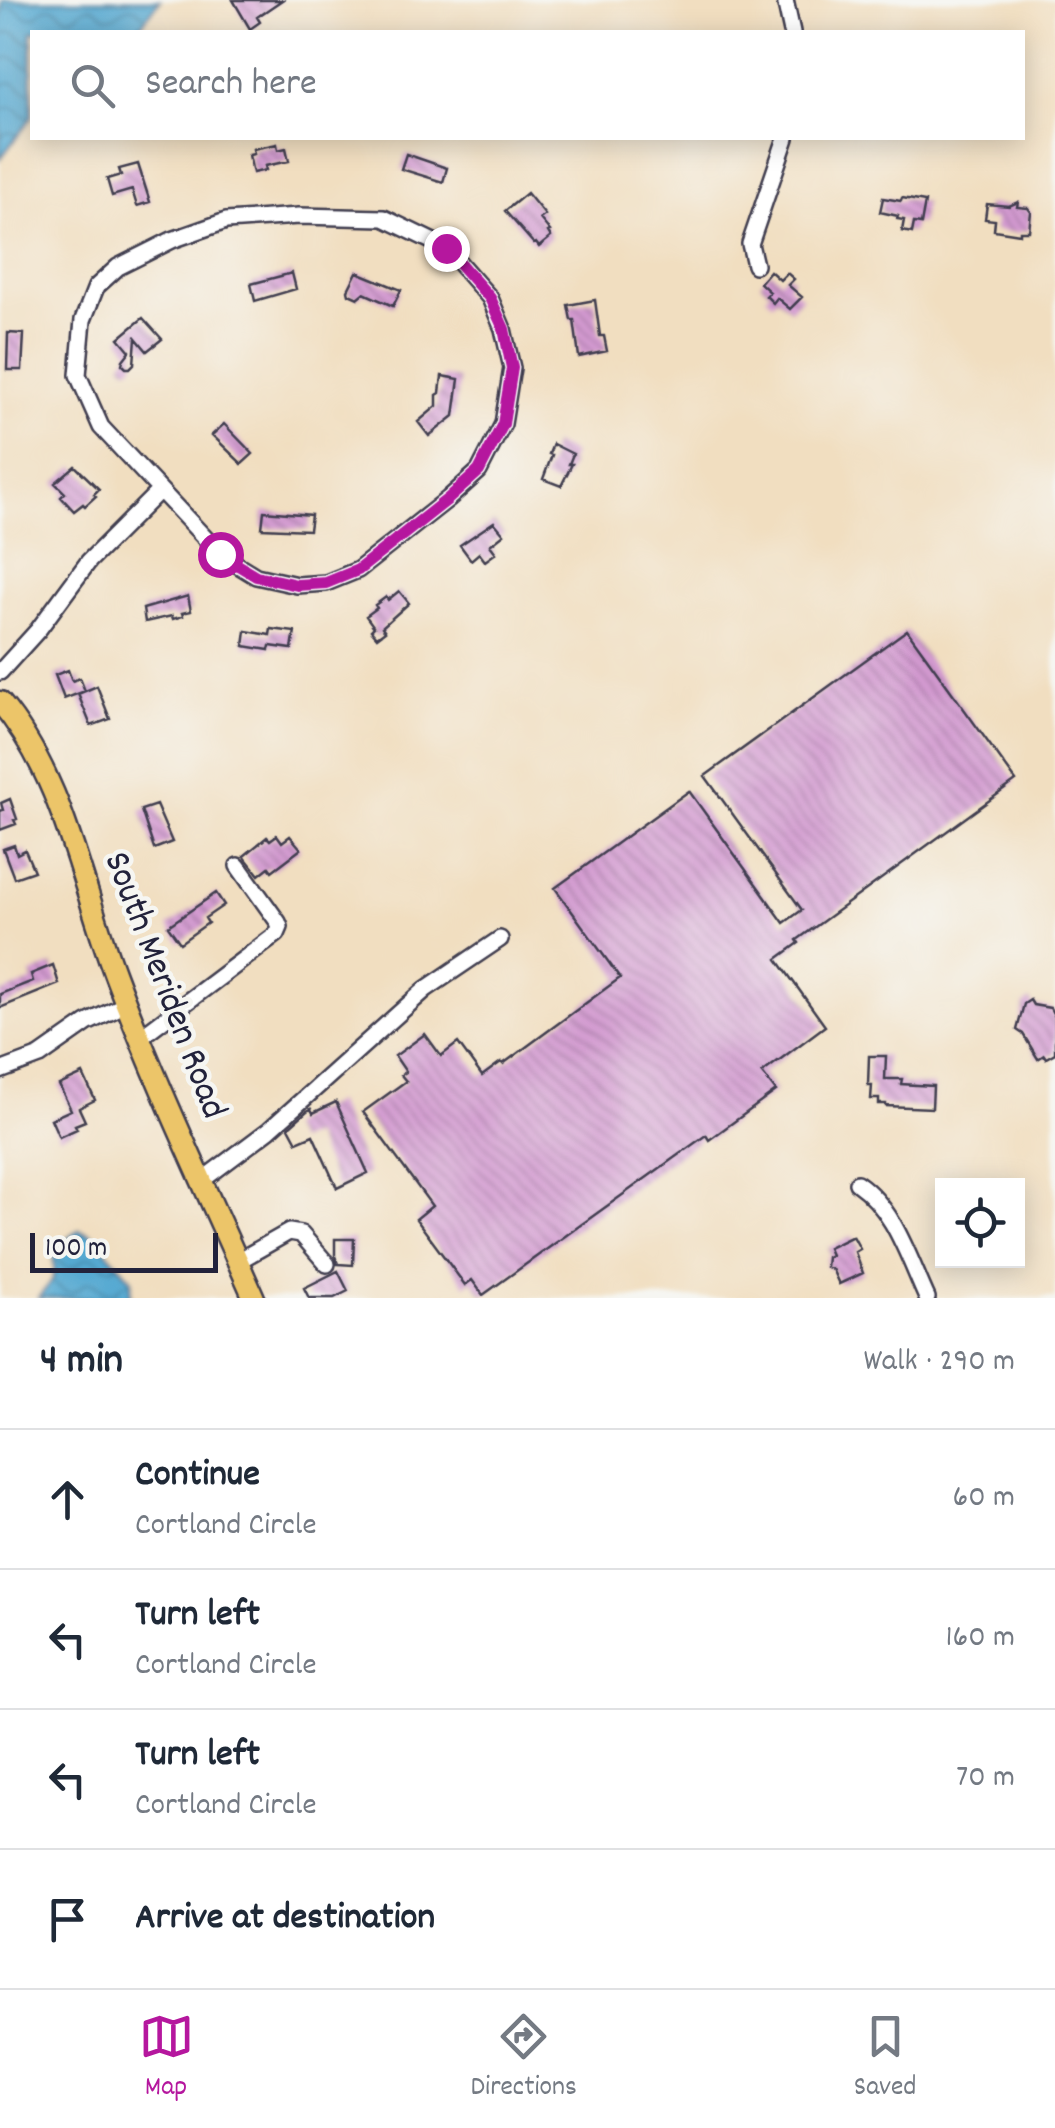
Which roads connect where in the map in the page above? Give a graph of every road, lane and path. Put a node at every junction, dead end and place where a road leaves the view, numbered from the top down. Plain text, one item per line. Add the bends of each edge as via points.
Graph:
1 (785, 0) edge
2 (792, 30) edge
3 (785, 140) edge
4 (754, 265) dead end
5 (159, 490) junction
6 (0, 672) edge
7 (0, 702) edge
8 (238, 866) dead end
9 (500, 939) dead end
10 (126, 1004) junction
11 (140, 1038) junction
12 (0, 1071) edge
13 (201, 1181) junction
14 (857, 1184) dead end
15 (238, 1261) junction
16 (327, 1264) dead end
17 (254, 1298) edge
18 (927, 1298) edge

1 - 2 street
3 - 4 street via 750,244
5 - 5 street via 220,554 256,576 297,585 358,570 479,471 503,424 512,368 490,298 446,248 384,218 226,221 118,267 96,288 84,320 78,375 101,427
5 - 6 street via 89,561
7 - 10 main road, South Meriden Road via 54,792
8 - 11 street via 278,922 277,934
9 - 13 street via 426,990
10 - 11 main road, South Meriden Road
10 - 12 street via 40,1056
11 - 13 main road, South Meriden Road
13 - 15 main road, South Meriden Road
14 - 18 street via 884,1210
15 - 16 street via 296,1231
15 - 17 main road, South Meriden Road

